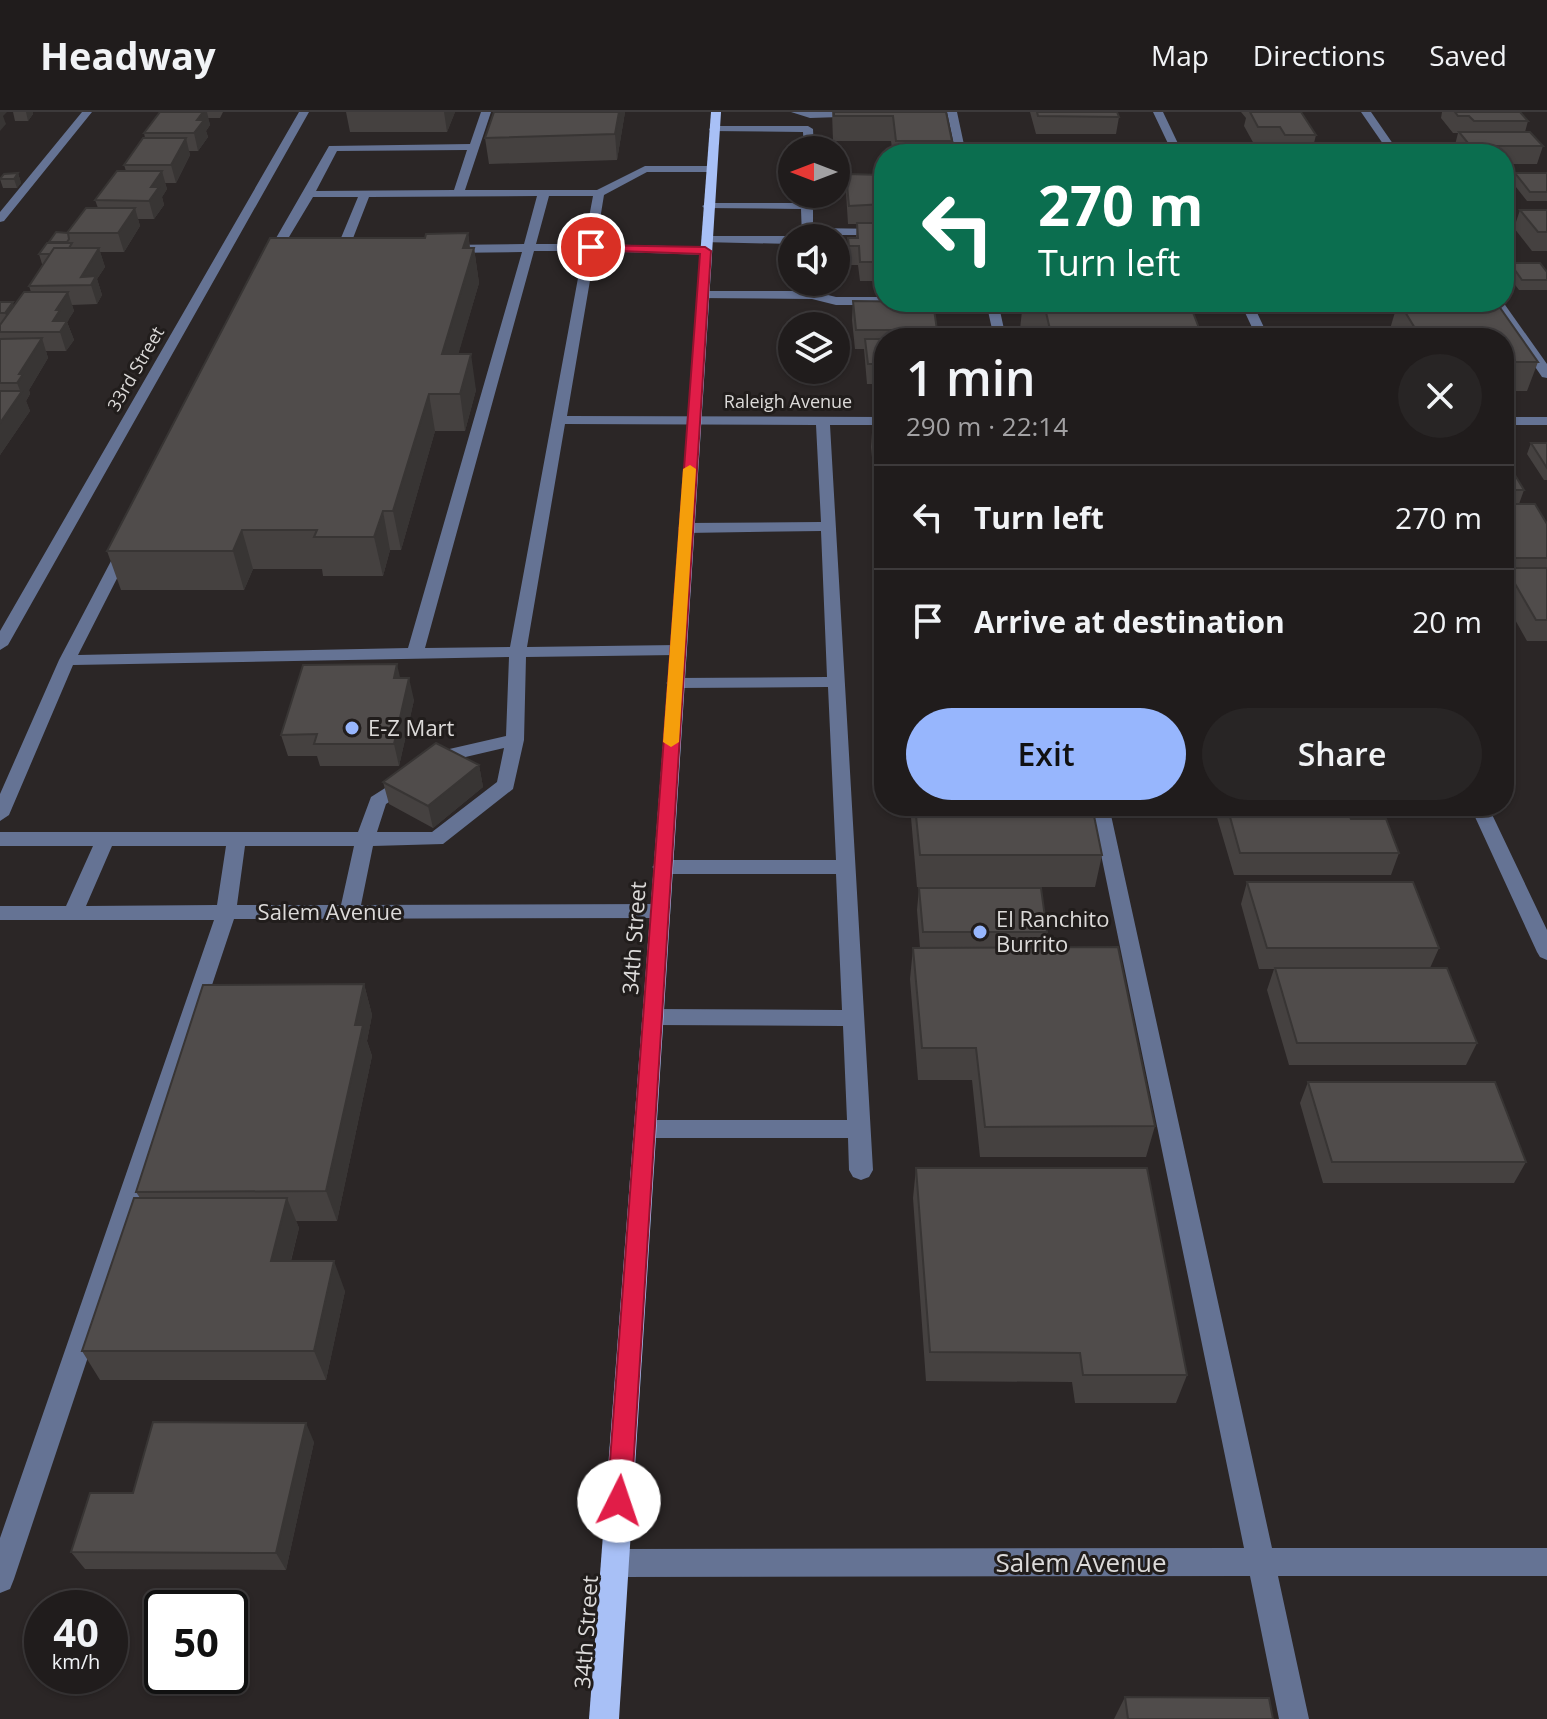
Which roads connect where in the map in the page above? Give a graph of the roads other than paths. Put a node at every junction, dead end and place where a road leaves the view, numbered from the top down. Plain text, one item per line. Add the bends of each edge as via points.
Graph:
1 (87, 112) edge
2 (304, 112) edge
3 (486, 112) edge
4 (796, 112) edge
5 (843, 112) edge
6 (901, 112) edge
7 (952, 112) edge
8 (1158, 112) edge
9 (1366, 112) edge
10 (831, 114) junction
11 (715, 120) edge
12 (808, 136) edge
13 (959, 144) edge
14 (1173, 144) edge
15 (1388, 144) edge
16 (474, 147) junction
17 (711, 169) junction
18 (458, 193) junction
19 (544, 193) junction
20 (599, 193) junction
21 (309, 194) junction
22 (365, 194) junction
23 (778, 202) edge
24 (708, 206) junction
25 (0, 219) edge
26 (874, 232) edge
27 (850, 233) edge
28 (778, 241) edge
29 (706, 246) junction
30 (591, 247) junction
31 (530, 248) junction
32 (373, 249) edge
33 (436, 249) edge
34 (265, 269) edge
35 (778, 290) edge
36 (702, 295) junction
37 (826, 296) edge
38 (874, 301) edge
39 (1504, 312) edge
40 (1547, 374) edge
41 (559, 420) junction
42 (693, 420) junction
43 (823, 420) junction
44 (874, 421) edge
45 (1514, 421) edge
46 (1547, 421) edge
47 (829, 526) junction
48 (686, 528) junction
49 (131, 535) edge
50 (0, 645) edge
51 (677, 650) junction
52 (518, 651) junction
53 (415, 653) junction
54 (67, 660) junction
55 (836, 682) junction
56 (675, 683) junction
57 (515, 740) junction
58 (0, 815) edge
59 (1102, 816) edge
60 (1484, 816) edge
61 (237, 837) junction
62 (0, 839) edge
63 (105, 839) junction
64 (365, 840) junction
65 (662, 867) junction
66 (845, 867) junction
67 (659, 911) junction
68 (349, 912) junction
69 (0, 913) edge
70 (73, 913) junction
71 (226, 913) junction
72 (1547, 952) edge
73 (653, 1017) junction
74 (853, 1018) junction
75 (645, 1129) junction
76 (858, 1129) junction
77 (861, 1170) dead end
78 (1547, 1562) edge
79 (615, 1563) junction
80 (1260, 1563) junction
81 (0, 1579) edge
82 (604, 1719) edge
83 (1294, 1719) edge

1 - 25 street
2 - 50 street, 33rd Street
3 - 16 street
4 - 10 street
5 - 10 street
6 - 10 street
7 - 13 street
8 - 14 street
9 - 15 street
11 - 12 street via 808,129
11 - 17 main road, 34th Street
16 - 18 street
16 - 21 street via 333,148
17 - 20 street via 645,169
17 - 24 main road, 34th Street
18 - 19 street
18 - 22 street
19 - 20 street
19 - 31 street
20 - 30 street
21 - 22 street
21 - 34 street
22 - 32 street via 342,250
23 - 24 street
24 - 29 main road, 34th Street
26 - 27 street
28 - 29 street
29 - 30 street
29 - 36 main road, 34th Street
30 - 31 street
30 - 41 street
31 - 33 street
31 - 53 street
35 - 36 street
36 - 42 main road, 34th Street
37 - 38 street
39 - 40 street
41 - 42 street, Raleigh Avenue
41 - 52 street
42 - 43 street, Raleigh Avenue
42 - 48 main road, 34th Street
43 - 44 street, Raleigh Avenue
43 - 47 street
45 - 46 street
47 - 48 street
47 - 55 street
48 - 51 main road, 34th Street
49 - 54 street
51 - 52 street
51 - 56 main road, 34th Street
52 - 53 street
52 - 57 street
53 - 54 street
54 - 58 street
55 - 56 street
55 - 66 street
56 - 65 main road, 34th Street
57 - 64 street via 451,754 378,801
57 - 64 street via 506,785 436,839
59 - 80 street
60 - 72 street
61 - 63 street
61 - 64 street
61 - 71 street
62 - 63 street
63 - 70 street
64 - 68 street
65 - 66 street
65 - 67 main road, 34th Street
66 - 74 street
67 - 68 street, Salem Avenue
67 - 73 main road, 34th Street
68 - 71 street, Salem Avenue
69 - 70 street, Salem Avenue
70 - 71 street, Salem Avenue
71 - 81 street
73 - 74 street
73 - 75 main road, 34th Street
74 - 76 street
75 - 76 street
75 - 79 main road, 34th Street
76 - 77 street
78 - 80 street, Salem Avenue
79 - 80 street, Salem Avenue
79 - 82 main road, 34th Street
80 - 83 street

